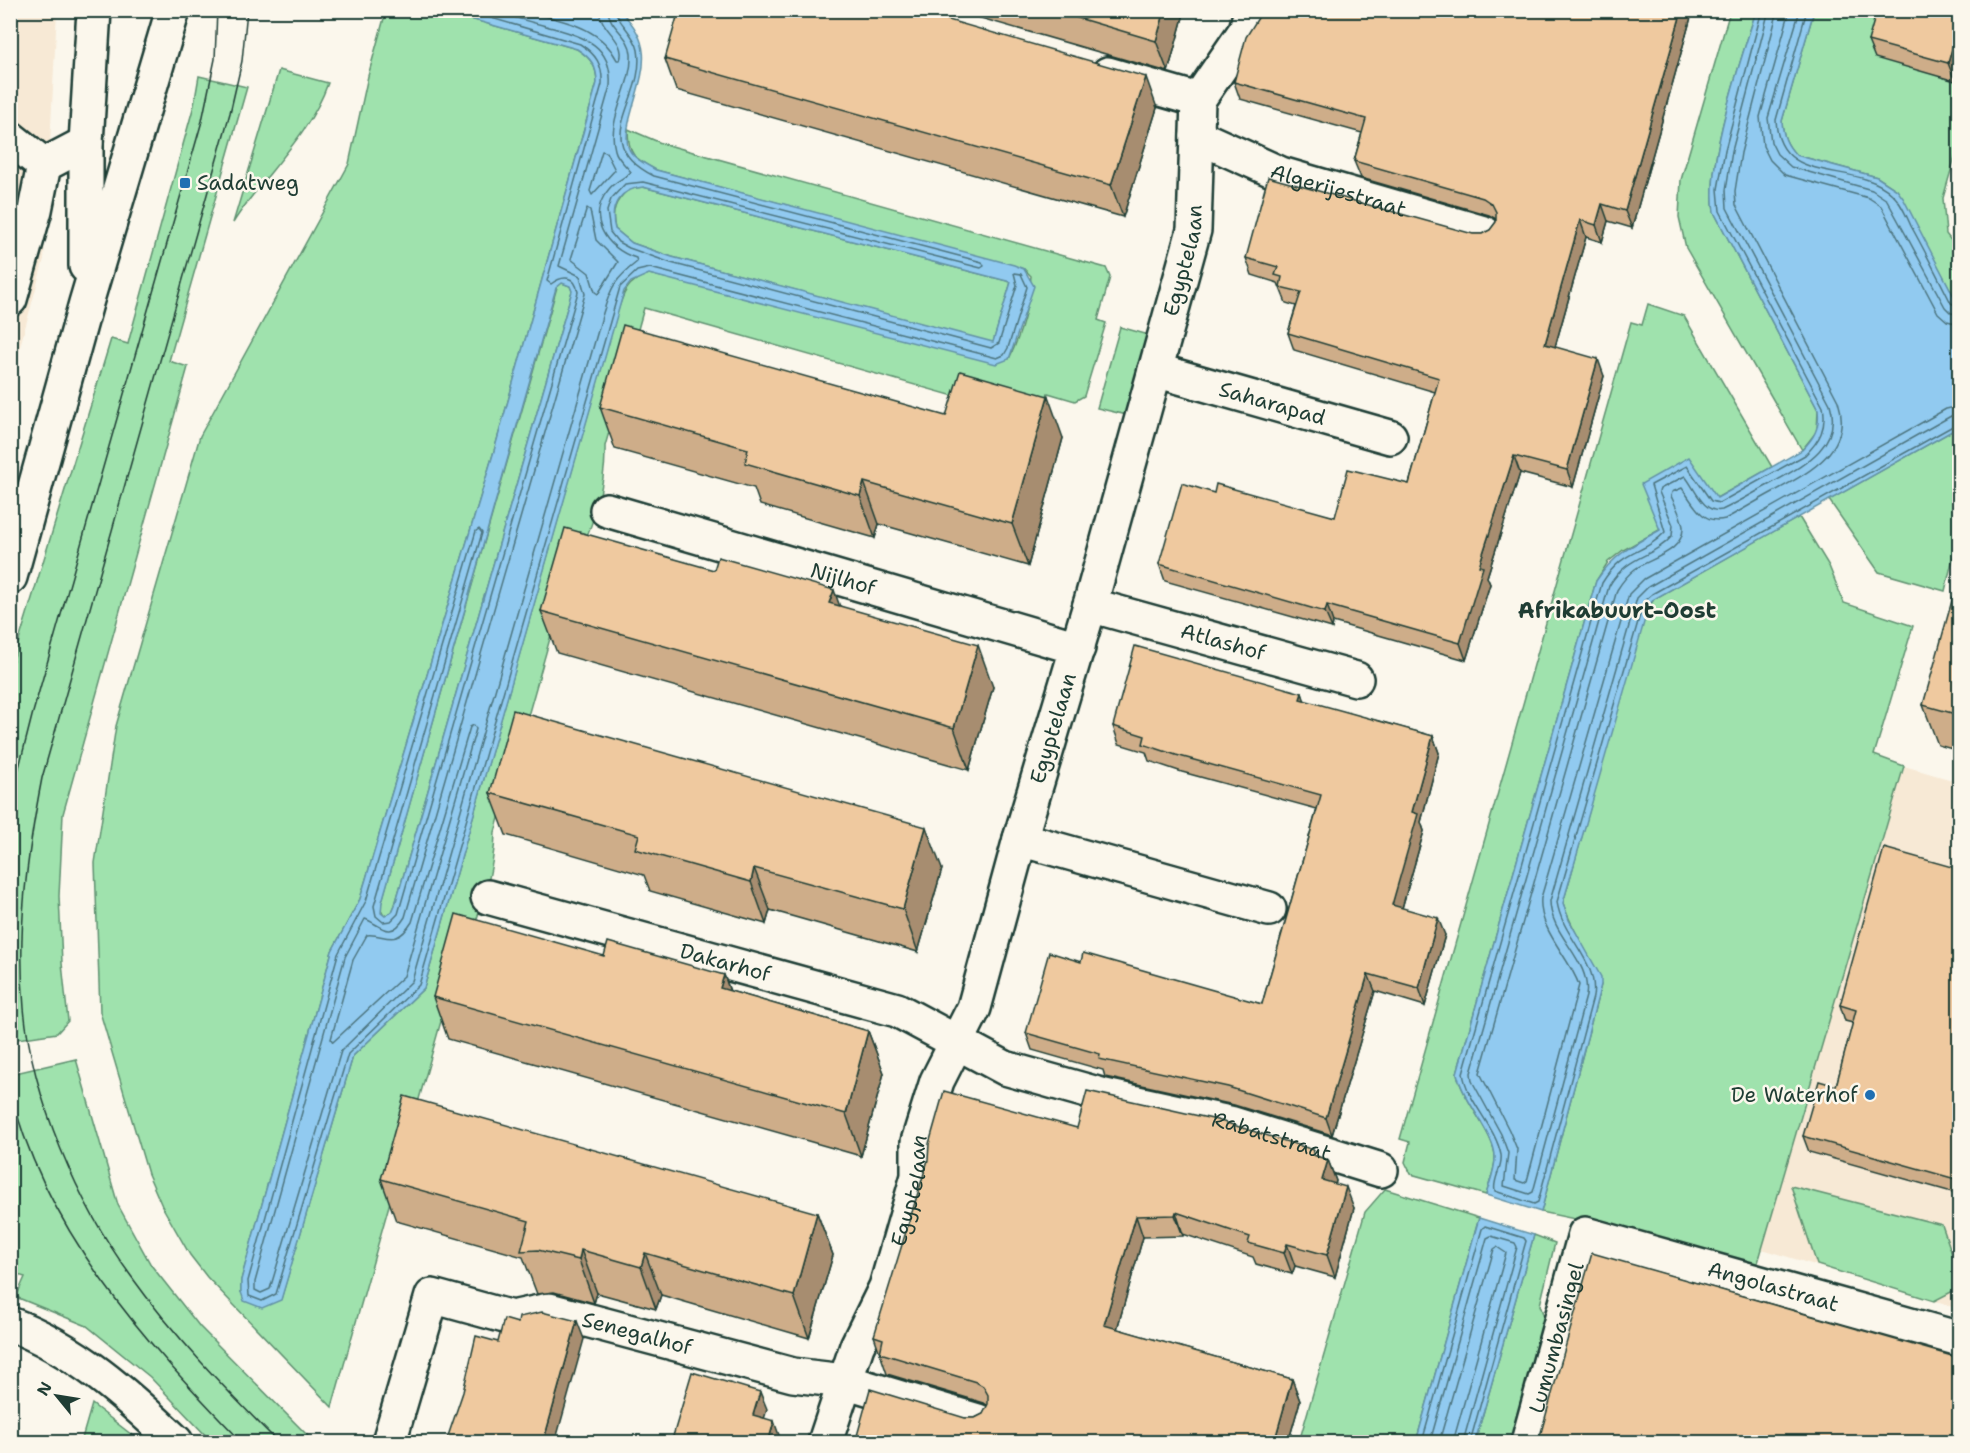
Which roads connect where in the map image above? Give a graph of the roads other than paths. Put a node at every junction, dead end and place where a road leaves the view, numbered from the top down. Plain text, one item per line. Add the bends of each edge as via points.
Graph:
1 (94, 10) edge
2 (173, 10) edge
3 (1251, 10) edge
4 (1074, 65) edge
5 (1198, 100) junction
6 (1197, 136) junction
7 (10, 138) edge
8 (86, 143) junction
9 (44, 165) junction
10 (1484, 233) edge
11 (10, 299) edge
12 (86, 303) junction
13 (1155, 370) junction
14 (1390, 437) dead end
15 (607, 510) dead end
16 (10, 577) edge
17 (1090, 605) junction
18 (1078, 648) junction
19 (1356, 679) dead end
20 (1020, 839) junction
21 (488, 897) dead end
22 (1269, 909) dead end
23 (957, 1042) junction
24 (1381, 1170) dead end
25 (1585, 1234) joint
26 (10, 1324) edge
27 (1959, 1339) edge
28 (844, 1381) junction
29 (978, 1421) edge
30 (176, 1443) edge
31 (389, 1443) edge
32 (825, 1443) edge
33 (1528, 1443) edge

1 - 8 street
2 - 12 street
3 - 5 street via 1246,30
4 - 5 street
5 - 6 street, Egyptelaan
6 - 10 street, Algerijestraat via 1281,174
6 - 13 street, Egyptelaan via 1194,230
7 - 9 street
8 - 9 street
8 - 12 street
9 - 11 street
12 - 16 street
13 - 14 street, Saharapad
13 - 17 street, Egyptelaan
15 - 18 street, Nijlhof
17 - 18 street, Egyptelaan
17 - 19 street, Atlashof
18 - 20 street, Egyptelaan
20 - 22 street
20 - 23 street, Egyptelaan via 974,1008
21 - 23 street, Dakarhof via 897,1010
23 - 24 street, Rabatstraat via 1005,1068 1101,1095 1230,1123
23 - 28 street, Egyptelaan via 937,1081 918,1142 918,1176 886,1287
25 - 27 street, Angolastraat
25 - 33 street, Lumumbasingel
26 - 30 street via 75,1357 137,1405
28 - 29 street, Senegalhof
28 - 31 street, Senegalhof via 793,1375 549,1310 512,1318 432,1296
28 - 32 street, Egyptelaan

